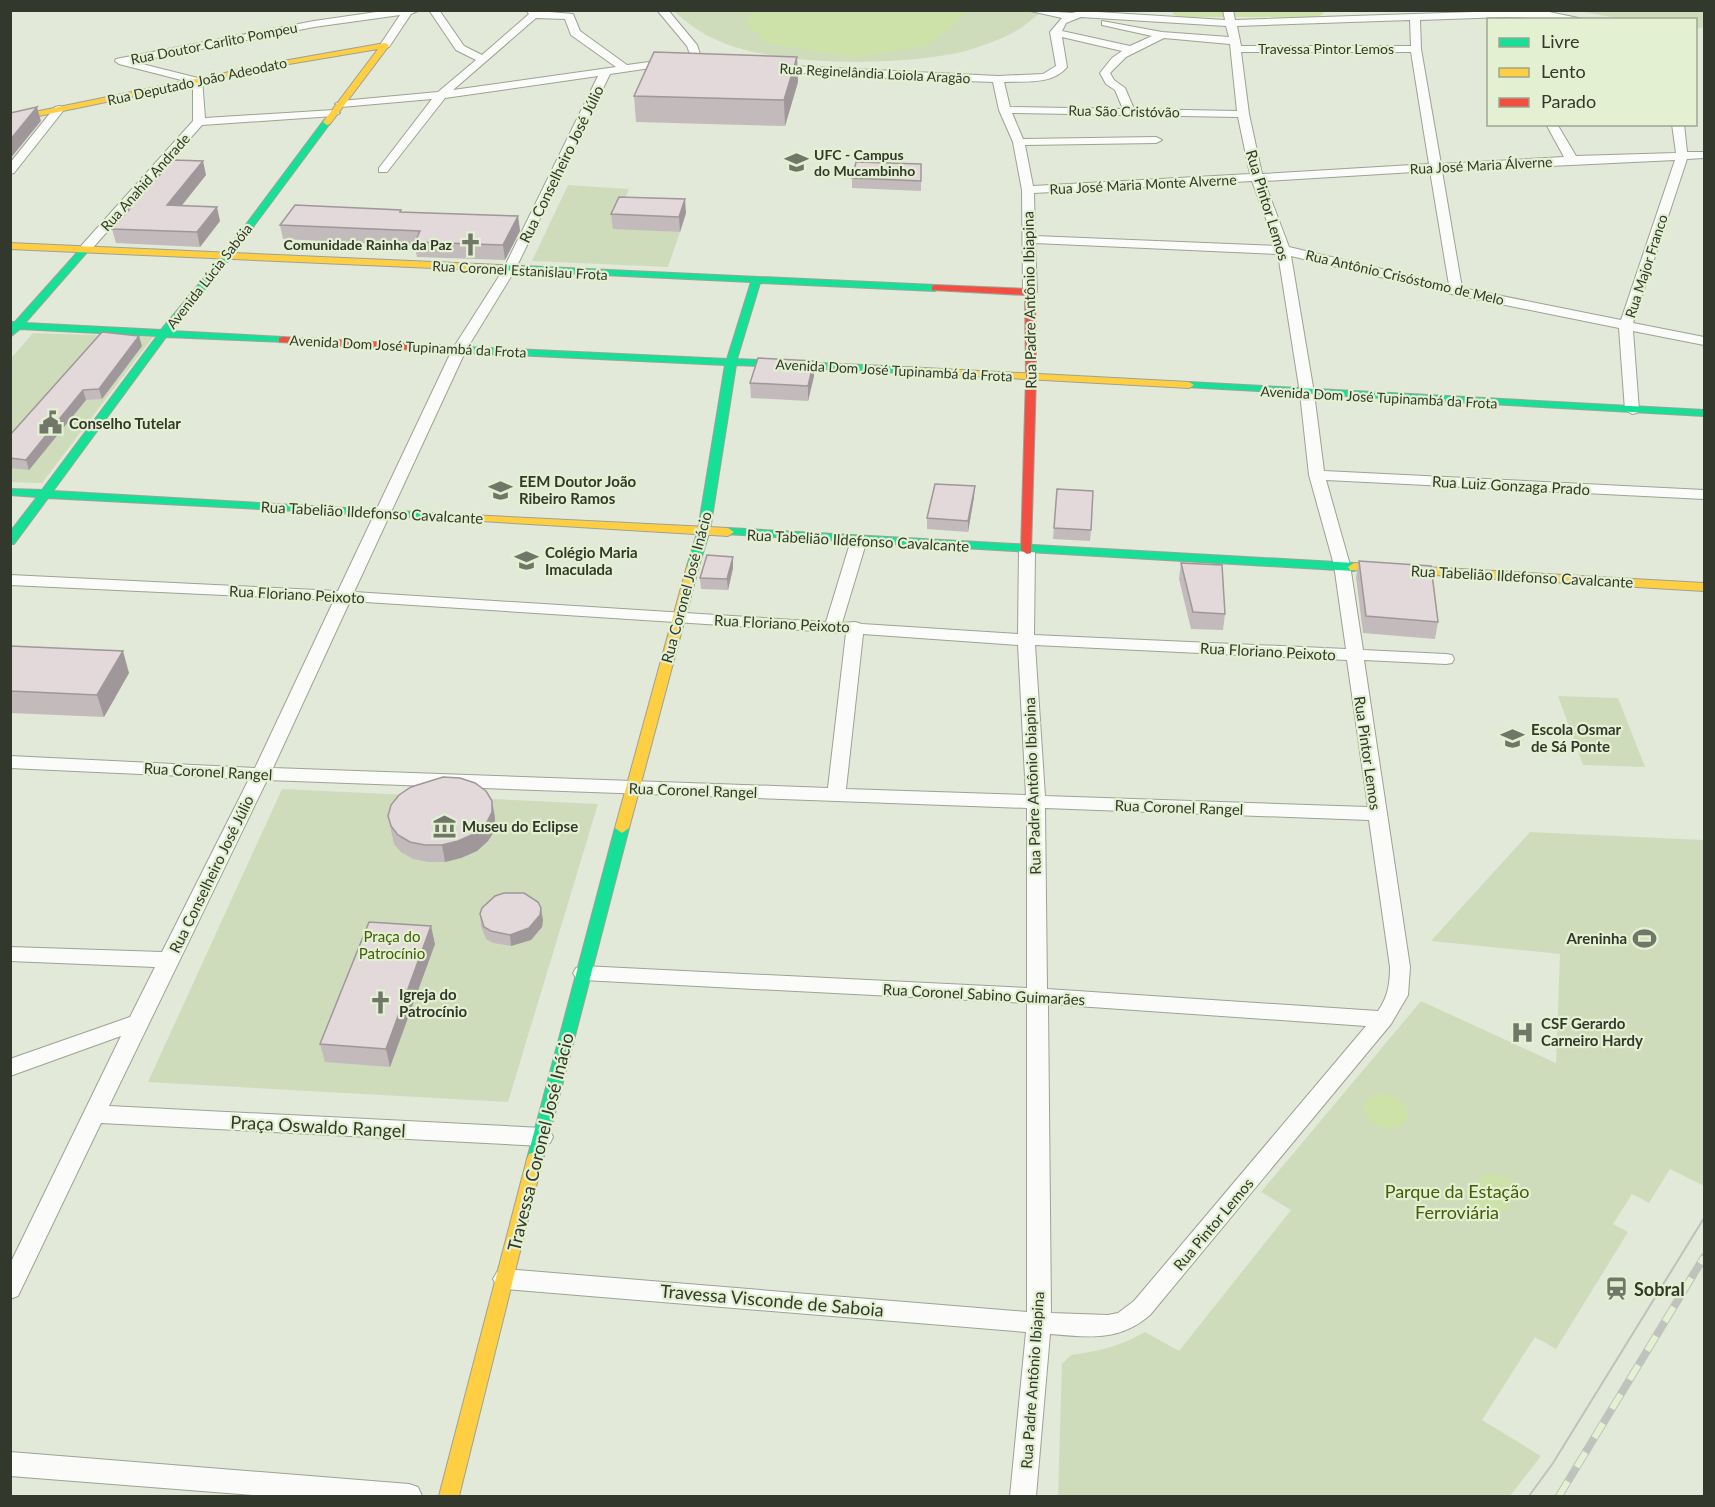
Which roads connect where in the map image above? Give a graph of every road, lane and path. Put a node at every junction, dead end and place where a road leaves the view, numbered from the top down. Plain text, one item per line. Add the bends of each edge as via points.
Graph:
1 (415, 10) edge
2 (434, 10) edge
3 (662, 10) edge
4 (1031, 10) edge
5 (408, 11) edge
6 (532, 13) edge
7 (573, 13) edge
8 (1070, 16) junction
9 (1229, 17) edge
10 (1415, 17) junction
11 (1506, 17) edge
12 (1569, 18) edge
13 (1055, 32) junction
14 (1162, 35) junction
15 (385, 45) junction
16 (1235, 45) junction
17 (1416, 48) junction
18 (1132, 50) junction
19 (482, 59) junction
20 (763, 67) edge
21 (626, 69) junction
22 (605, 73) junction
23 (998, 80) junction
24 (198, 81) junction
25 (441, 95) junction
26 (59, 109) junction
27 (338, 109) junction
28 (1005, 110) junction
29 (1129, 111) junction
30 (1243, 114) junction
31 (10, 120) edge
32 (199, 122) junction
33 (1552, 126) edge
34 (1678, 126) edge
35 (1156, 140) dead end
36 (1019, 142) junction
37 (1704, 155) edge
38 (1682, 157) junction
39 (1572, 160) junction
40 (1436, 168) junction
41 (383, 170) dead end
42 (10, 171) edge
43 (1257, 178) junction
44 (1028, 190) junction
45 (1029, 239) junction
46 (10, 246) edge
47 (85, 249) junction
48 (1284, 250) junction
49 (227, 256) junction
50 (509, 270) junction
51 (756, 281) junction
52 (1456, 291) junction
53 (1030, 292) junction
54 (1626, 325) junction
55 (13, 328) edge
56 (164, 333) junction
57 (1704, 341) edge
58 (459, 350) junction
59 (731, 362) junction
60 (1031, 376) junction
61 (1307, 393) junction
62 (1632, 410) junction
63 (1704, 413) edge
64 (1317, 475) junction
65 (10, 492) edge
66 (47, 494) junction
67 (1704, 495) edge
68 (383, 513) junction
69 (704, 530) junction
70 (859, 540) junction
71 (10, 541) edge
72 (1027, 550) junction
73 (1342, 566) junction
74 (10, 580) edge
75 (1704, 587) edge
76 (345, 596) junction
77 (678, 617) junction
78 (833, 626) junction
79 (855, 627) junction
80 (1026, 640) junction
81 (1355, 655) junction
82 (1446, 659) dead end
83 (10, 762) edge
84 (261, 774) junction
85 (634, 787) junction
86 (836, 795) junction
87 (1036, 803) junction
88 (1376, 814) junction
89 (10, 954) edge
90 (168, 960) junction
91 (584, 973) junction
92 (1036, 996) junction
93 (1384, 1019) junction
94 (138, 1022) junction
95 (10, 1068) edge
96 (95, 1114) junction
97 (542, 1137) junction
98 (505, 1279) junction
99 (10, 1289) edge
100 (1039, 1323) junction
101 (10, 1464) edge
102 (410, 1497) edge
103 (449, 1497) edge
104 (1023, 1497) edge

1 - 5 street, Rua Doutor Carlito Pompeu
2 - 19 street via 460,48
3 - 21 street via 704,63
4 - 8 street
5 - 15 street, Avenida Lúcia Sabóia
5 - 24 street, Rua Doutor Carlito Pompeu via 314,24 120,61
6 - 7 street
6 - 19 street
7 - 21 street via 574,33
8 - 9 street
8 - 13 street
8 - 14 street, Travessa Pintor Lemos
9 - 10 street
9 - 16 street, Rua Pintor Lemos
10 - 11 street
10 - 17 street
11 - 12 street
13 - 18 street
13 - 23 street, Rua Reginelândia Loiola Aragão via 1061,69 1035,79
14 - 16 street, Travessa Pintor Lemos
14 - 18 street
15 - 24 main road, Rua Deputado João Adeodato
15 - 27 main road, Avenida Lúcia Sabóia
16 - 17 street, Travessa Pintor Lemos
16 - 30 street, Rua Pintor Lemos
17 - 40 street
18 - 29 street via 1105,73 1120,88
19 - 25 street
20 - 23 street, Rua Reginelândia Loiola Aragão
21 - 22 street
22 - 25 street
22 - 50 street, Rua Conselheiro José Júlio
23 - 28 street, Rua Padre Antônio Ibiapina
24 - 26 main road, Rua Deputado João Adeodato
24 - 32 street, Rua Anahid Andrade
25 - 27 street
25 - 41 street
26 - 31 main road, Rua Deputado João Adeodato
26 - 42 street
27 - 32 street
27 - 49 main road, Avenida Lúcia Sabóia
28 - 29 street, Rua São Cristóvão
28 - 36 street, Rua Padre Antônio Ibiapina
29 - 30 street, Rua São Cristóvão
30 - 43 street, Rua Pintor Lemos
32 - 47 street, Rua Anahid Andrade
33 - 39 street
34 - 38 street, Rua Major Franco
35 - 36 street
36 - 44 street, Rua Padre Antônio Ibiapina
37 - 38 street, Rua José Maria Álverne
38 - 39 street, Rua José Maria Álverne
38 - 54 street, Rua Major Franco
39 - 40 street, Rua José Maria Álverne
40 - 43 street, Rua José Maria Álverne
40 - 52 street
43 - 44 street, Rua José Maria Monte Alverne
43 - 48 street, Rua Pintor Lemos
44 - 45 street, Rua Padre Antônio Ibiapina
45 - 48 street, Rua Antônio Crisóstomo de Melo
45 - 53 street, Rua Padre Antônio Ibiapina
46 - 47 main road, Rua Coronel Estanislau Frota
47 - 49 main road, Rua Coronel Estanislau Frota
47 - 55 main road, Rua Anahid Andrade
48 - 52 street, Rua Antônio Crisóstomo de Melo
48 - 61 street, Rua Pintor Lemos
49 - 50 main road, Rua Coronel Estanislau Frota
49 - 56 main road, Avenida Lúcia Sabóia
50 - 51 main road, Rua Coronel Estanislau Frota
50 - 58 street, Rua Conselheiro José Júlio
51 - 53 main road, Rua Coronel Estanislau Frota
51 - 59 main road, Rua Coronel José Inácio
52 - 54 street, Rua Antônio Crisóstomo de Melo
53 - 60 main road, Rua Padre Antônio Ibiapina
54 - 57 street, Rua Antônio Crisóstomo de Melo
54 - 62 street, Rua Major Franco
55 - 56 main road, Avenida Dom José Tupinambá da Frota
56 - 58 main road, Avenida Dom José Tupinambá da Frota
56 - 66 main road, Avenida Lúcia Sabóia
58 - 59 main road, Avenida Dom José Tupinambá da Frota
58 - 68 street, Rua Conselheiro José Júlio
59 - 60 main road, Avenida Dom José Tupinambá da Frota
59 - 69 main road, Rua Coronel José Inácio
60 - 61 main road, Avenida Dom José Tupinambá da Frota
60 - 72 main road, Rua Padre Antônio Ibiapina
61 - 62 main road, Avenida Dom José Tupinambá da Frota
61 - 64 street, Rua Pintor Lemos
62 - 63 main road, Avenida Dom José Tupinambá da Frota
64 - 67 street, Rua Luiz Gonzaga Prado
64 - 73 street, Rua Pintor Lemos
65 - 66 main road, Rua Tabelião Ildefonso Cavalcante
66 - 68 main road, Rua Tabelião Ildefonso Cavalcante
66 - 71 main road, Avenida Lúcia Sabóia
68 - 69 main road, Rua Tabelião Ildefonso Cavalcante
68 - 76 street, Rua Conselheiro José Júlio
69 - 70 main road, Rua Tabelião Ildefonso Cavalcante
69 - 77 main road, Rua Coronel José Inácio
70 - 72 main road, Rua Tabelião Ildefonso Cavalcante
70 - 78 street
72 - 73 main road, Rua Tabelião Ildefonso Cavalcante
72 - 80 street, Rua Padre Antônio Ibiapina
73 - 75 main road, Rua Tabelião Ildefonso Cavalcante
73 - 81 street, Rua Pintor Lemos
74 - 76 street, Rua Floriano Peixoto
76 - 77 street, Rua Floriano Peixoto
76 - 84 street, Rua Conselheiro José Júlio
77 - 78 street, Rua Floriano Peixoto
77 - 85 main road, Rua Coronel José Inácio
78 - 79 street, Rua Floriano Peixoto
79 - 80 street, Rua Floriano Peixoto
79 - 86 street
80 - 81 street, Rua Floriano Peixoto
80 - 87 street, Rua Padre Antônio Ibiapina
81 - 82 street, Rua Floriano Peixoto
81 - 88 street, Rua Pintor Lemos
83 - 84 street, Rua Coronel Rangel
84 - 85 street, Rua Coronel Rangel
84 - 90 street, Rua Conselheiro José Júlio
85 - 86 street, Rua Coronel Rangel
85 - 91 main road, Travessa Coronel José Inácio
86 - 87 street, Rua Coronel Rangel
87 - 88 street, Rua Coronel Rangel
87 - 92 street, Rua Padre Antônio Ibiapina
88 - 93 street, Rua Pintor Lemos via 1400,976 1397,1001
89 - 90 street
90 - 94 street, Rua Conselheiro José Júlio
91 - 92 street, Rua Coronel Sabino Guimarães
91 - 97 main road, Travessa Coronel José Inácio
92 - 93 street, Rua Coronel Sabino Guimarães
92 - 100 street, Rua Padre Antônio Ibiapina
93 - 100 street, Rua Pintor Lemos via 1142,1308 1126,1320 1108,1324
94 - 95 street
94 - 96 street, Rua Conselheiro José Júlio
96 - 97 street, Praça Oswaldo Rangel
96 - 99 street, Rua Conselheiro José Júlio
97 - 98 main road, Travessa Coronel José Inácio
98 - 100 street, Travessa Visconde de Saboia
98 - 103 main road, Travessa Coronel José Inácio
100 - 104 street, Rua Padre Antônio Ibiapina
101 - 102 street

